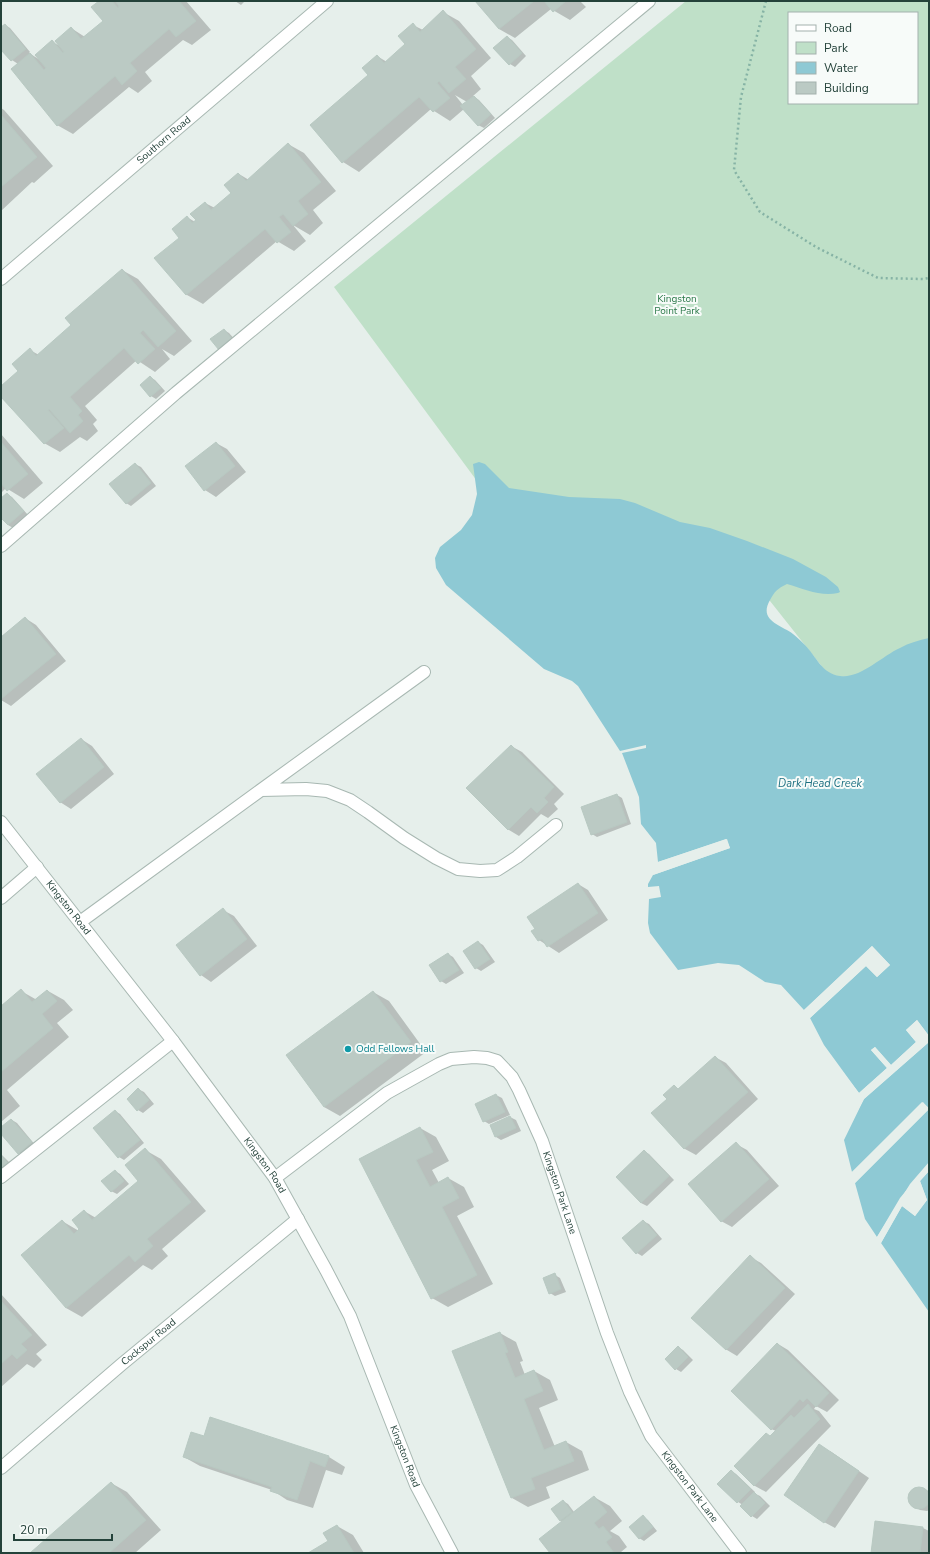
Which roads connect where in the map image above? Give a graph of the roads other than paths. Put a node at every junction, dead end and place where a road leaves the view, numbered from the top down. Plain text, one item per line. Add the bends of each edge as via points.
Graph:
1 (327, 1) edge
2 (649, 1) edge
3 (1, 279) edge
4 (1, 546) edge
5 (424, 672) dead end
6 (261, 790) junction
7 (1, 822) edge
8 (556, 825) dead end
9 (37, 868) junction
10 (1, 898) edge
11 (80, 922) junction
12 (173, 1041) junction
13 (1, 1177) edge
14 (274, 1178) junction
15 (298, 1219) junction
16 (1, 1468) edge
17 (452, 1553) edge
18 (740, 1553) edge

1 - 3 street, Southorn Road
2 - 4 street via 176,393
5 - 6 street
6 - 8 street via 327,791 350,800 404,838 458,869 497,870
6 - 11 street
7 - 9 street, Kingston Road
9 - 10 street
9 - 11 street, Kingston Road
11 - 12 street, Kingston Road
12 - 13 street
12 - 14 street, Kingston Road
14 - 15 street, Kingston Road
14 - 18 street, Kingston Park Lane via 387,1093 439,1064 451,1059 468,1057 497,1061 512,1077 542,1141 607,1333 630,1392 651,1436
15 - 16 street, Cockspur Road
15 - 17 street, Kingston Road via 350,1316 416,1485

